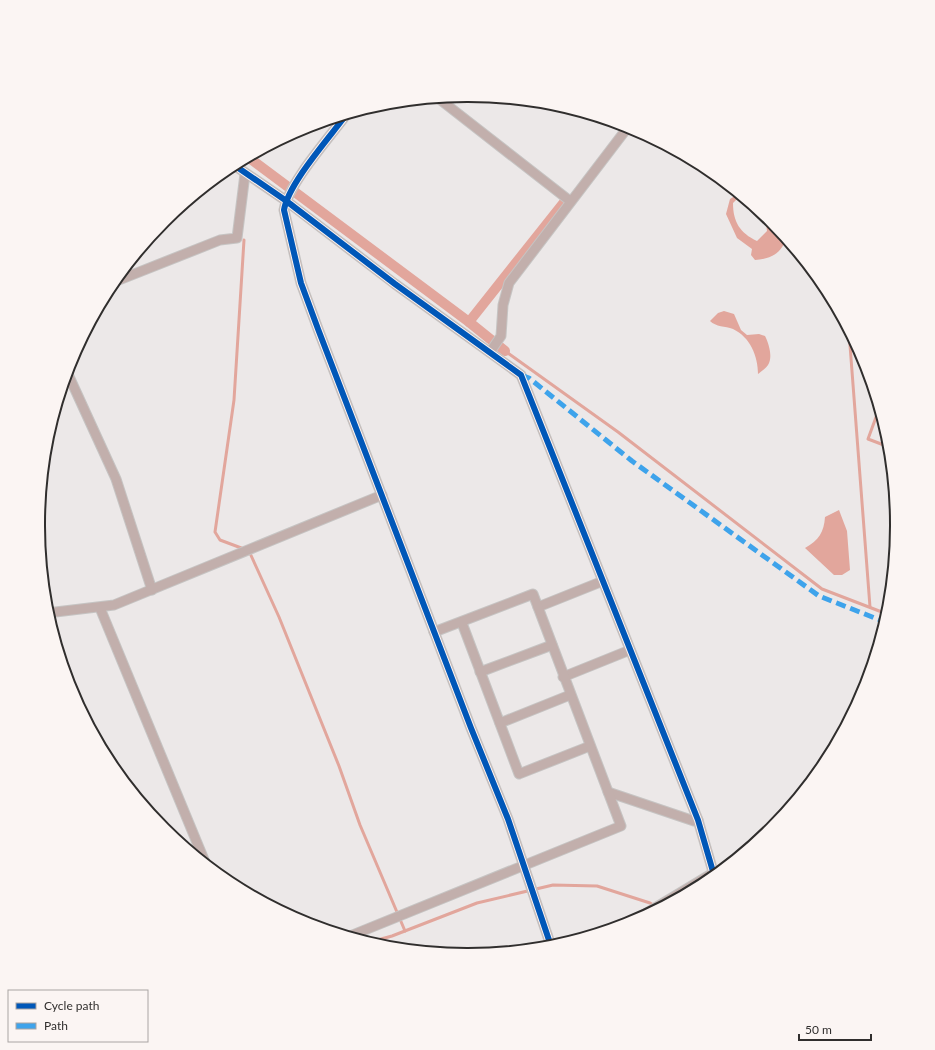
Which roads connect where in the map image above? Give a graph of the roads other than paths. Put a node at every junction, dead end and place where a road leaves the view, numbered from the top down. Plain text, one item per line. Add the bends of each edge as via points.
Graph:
1 (444, 103) edge
2 (340, 122) edge
3 (623, 133) edge
4 (240, 170) edge
5 (245, 174) junction
6 (285, 200) junction
7 (570, 201) junction
8 (125, 278) edge
9 (490, 352) junction
10 (71, 380) edge
11 (382, 495) junction
12 (603, 581) junction
13 (152, 590) junction
14 (538, 607) junction
15 (100, 608) junction
16 (54, 612) edge
17 (462, 623) junction
18 (434, 632) junction
19 (552, 645) junction
20 (630, 650) junction
21 (480, 672) junction
22 (563, 677) junction
23 (570, 695) junction
24 (500, 723) junction
25 (590, 746) junction
26 (608, 792) junction
27 (698, 820) junction
28 (201, 853) edge
29 (525, 866) junction
30 (712, 869) edge
31 (358, 933) edge
32 (549, 939) edge

1 - 7 street
2 - 6 street
3 - 7 street
4 - 5 street
5 - 6 street
5 - 8 street via 238,238 220,240
6 - 9 street
6 - 11 street via 284,210 301,283
7 - 9 street via 509,283 503,306 501,336
9 - 12 street via 521,375 526,385
10 - 13 street via 116,479
11 - 13 street
11 - 18 street
12 - 14 street
12 - 20 street
13 - 15 street
14 - 17 street via 533,594
14 - 19 street
15 - 16 street
15 - 28 street
17 - 18 street
17 - 21 street
18 - 29 street
19 - 21 street
19 - 22 street
20 - 22 street
20 - 27 street
21 - 24 street
22 - 23 street
23 - 24 street
23 - 25 street
24 - 25 street via 519,774
25 - 26 street
26 - 27 street via 694,821
26 - 29 street via 621,826
27 - 30 street
29 - 31 street
29 - 32 street

